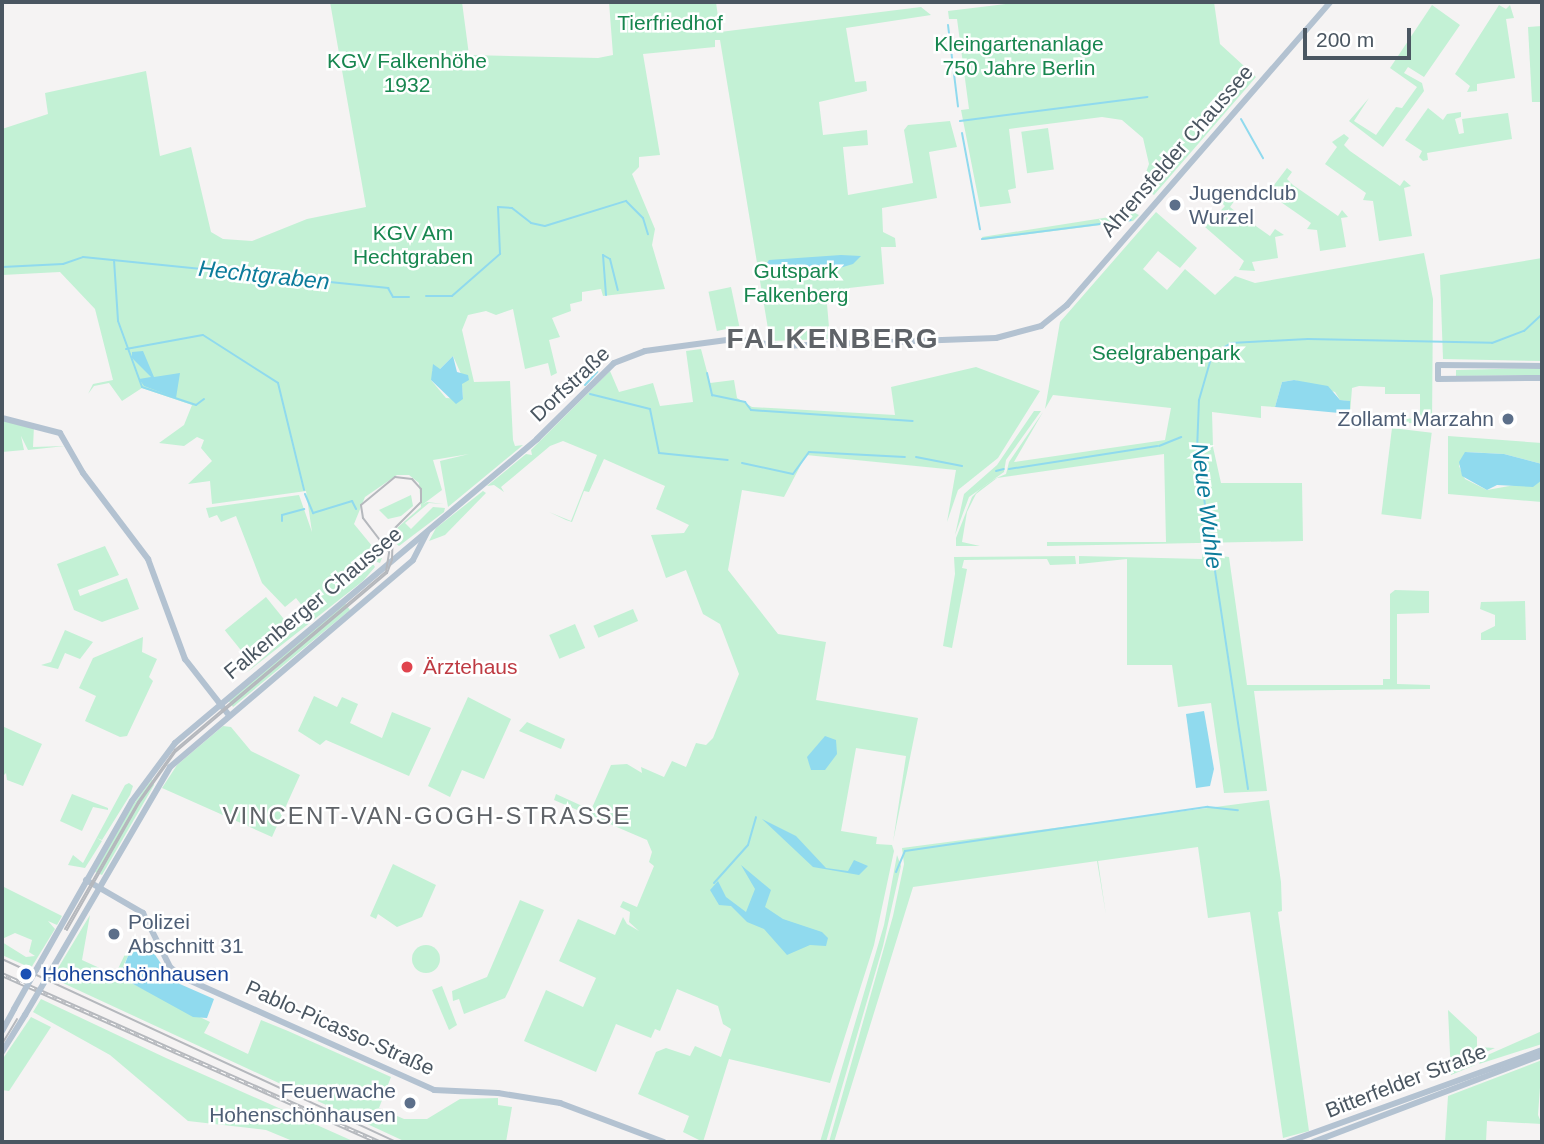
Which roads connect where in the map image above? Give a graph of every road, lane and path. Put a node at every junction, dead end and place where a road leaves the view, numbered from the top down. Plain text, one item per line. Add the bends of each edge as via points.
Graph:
1 (1331, 2) edge
2 (1049, 322) joint
3 (1542, 366) edge
4 (1542, 378) edge
5 (2, 418) edge
6 (532, 443) joint
7 (429, 529) junction
8 (390, 562) junction
9 (399, 572) junction
10 (219, 703) junction
11 (228, 714) junction
12 (86, 880) junction
13 (98, 887) junction
14 (2, 1031) edge
15 (2, 1052) edge
16 (1541, 1052) edge
17 (664, 1142) edge
18 (1287, 1142) edge
19 (1313, 1142) edge

1 - 2 main road, Ahrensfelder Chaussee
2 - 6 main road, Dorfstraße via 1025,333 996,338 780,346 734,339 637,353 608,367
3 - 4 main road via 1438,365 1438,379
5 - 10 main road via 60,433 157,578 185,659
6 - 7 main road, Falkenberger Chaussee
7 - 8 main road, Falkenberger Chaussee
7 - 9 main road, Falkenberger Chaussee via 414,560
8 - 9 main road
8 - 10 main road, Falkenberger Chaussee
9 - 11 main road, Falkenberger Chaussee
10 - 11 main road, Falkenberger Chaussee
10 - 12 main road, Falkenberger Chaussee via 151,771
11 - 13 main road, Falkenberger Chaussee via 188,748 159,782
12 - 13 main road, Pablo-Picasso-Straße
12 - 14 main road, Falkenberger Chaussee, bridge
13 - 15 main road, Falkenberger Chaussee, bridge
13 - 17 main road, Pablo-Picasso-Straße via 143,913 170,967 187,980 433,1090 498,1093 560,1103
16 - 18 main road, Bitterfelder Straße
16 - 19 main road, Bitterfelder Straße

